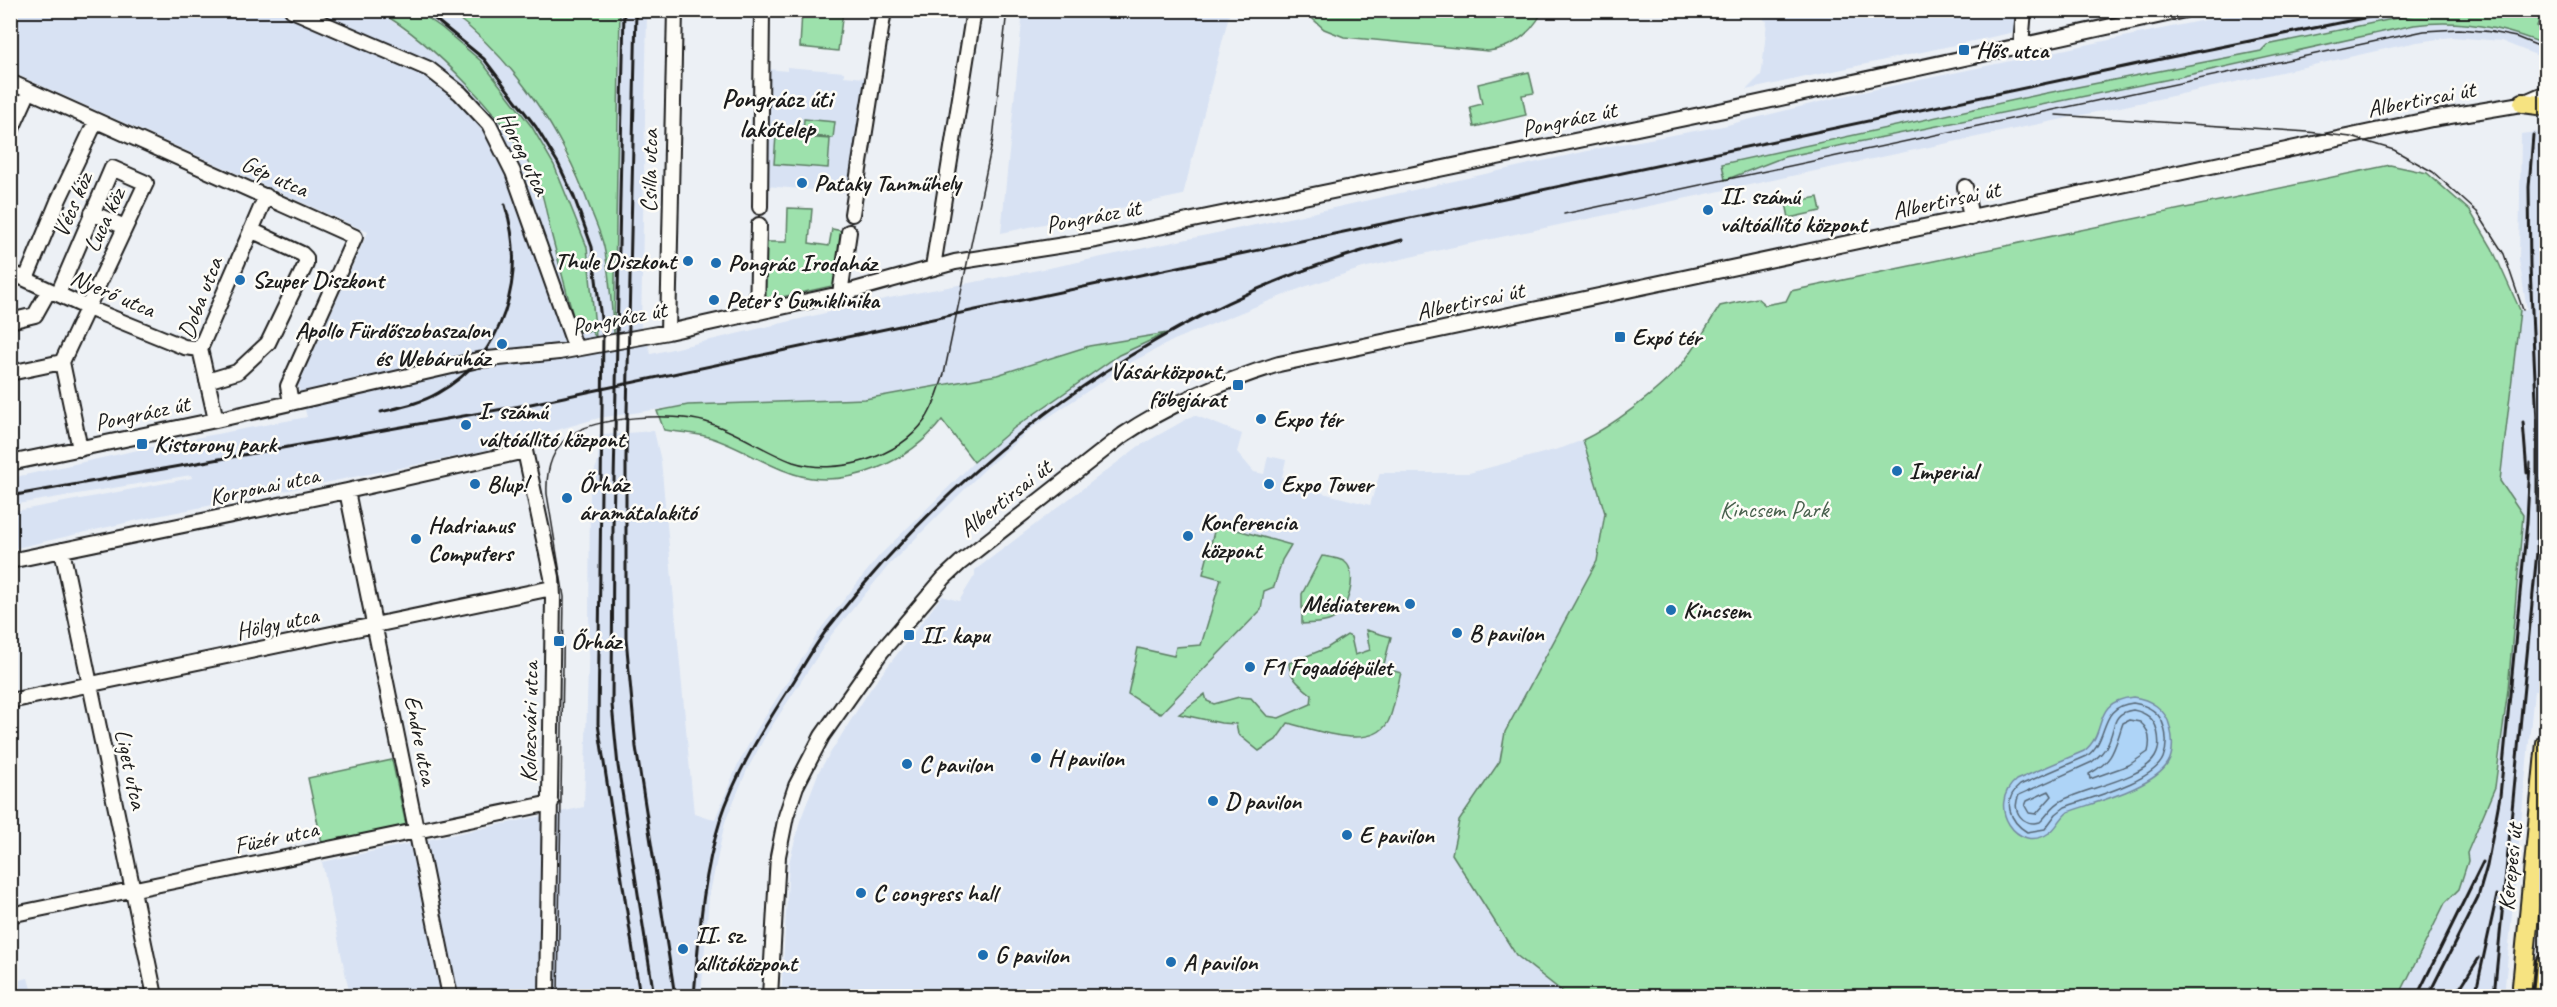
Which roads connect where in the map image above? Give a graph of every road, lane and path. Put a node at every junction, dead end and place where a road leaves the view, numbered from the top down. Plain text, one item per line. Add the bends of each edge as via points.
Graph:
1 (292, 10) edge
2 (675, 10) edge
3 (762, 10) edge
4 (884, 10) edge
5 (974, 10) edge
6 (2024, 10) edge
7 (2185, 10) edge
8 (2021, 45) junction
9 (10, 82) edge
10 (29, 91) junction
11 (2547, 93) edge
12 (2547, 100) edge
13 (2523, 103) junction
14 (2547, 106) edge
15 (96, 121) junction
16 (10, 133) edge
17 (146, 183) joint
18 (1965, 187) dead end
19 (266, 196) junction
20 (760, 207) dead end
21 (92, 213) junction
22 (852, 213) dead end
23 (1971, 218) junction
24 (759, 225) dead end
25 (125, 227) junction
26 (251, 230) junction
27 (849, 232) dead end
28 (933, 267) junction
29 (10, 272) edge
30 (26, 279) junction
31 (53, 292) junction
32 (840, 294) junction
33 (88, 308) junction
34 (757, 313) junction
35 (10, 321) edge
36 (668, 332) junction
37 (200, 348) junction
38 (576, 349) junction
39 (62, 362) junction
40 (10, 373) edge
41 (207, 381) junction
42 (291, 404) junction
43 (216, 420) junction
44 (80, 449) junction
45 (525, 451) joint
46 (10, 463) edge
47 (347, 491) junction
48 (62, 550) junction
49 (10, 561) edge
50 (552, 588) junction
51 (375, 625) junction
52 (90, 685) junction
53 (10, 701) edge
54 (2547, 743) edge
55 (551, 804) junction
56 (416, 830) junction
57 (134, 890) junction
58 (10, 915) edge
59 (2547, 963) edge
60 (155, 996) edge
61 (450, 996) edge
62 (547, 996) edge
63 (770, 996) edge
64 (2521, 996) edge
65 (2543, 996) edge

1 - 38 street, Horog utca via 429,69 460,93 489,124 513,172
2 - 36 street, Csilla utca
3 - 20 street
4 - 22 street
5 - 28 street
6 - 8 street
7 - 8 street, Pongrácz út
8 - 28 street, Pongrácz út via 1096,240
9 - 10 street, Gép utca
10 - 15 street, Gép utca
10 - 16 street
11 - 13 street, Albertirsai út
12 - 13 street, Albertirsai út
13 - 14 main road
13 - 23 street, Albertirsai út
15 - 19 street, Gép utca
15 - 30 street
17 - 21 street, Vécs köz via 112,168
17 - 25 street, Luca köz
18 - 23 street
19 - 26 street, Doba utca
19 - 42 street, Gép utca via 355,237 288,386
21 - 25 street
21 - 31 street, Vécs köz
23 - 63 street, Albertirsai út via 1279,364 1214,385 1142,422 944,578 881,652 822,736 796,786 778,856
24 - 34 street
25 - 33 street, Luca köz
26 - 37 street, Doba utca
26 - 41 street via 302,254 306,264 268,344 237,372
27 - 32 street
28 - 32 street, Pongrácz út
29 - 30 street, Nyerő utca
30 - 31 street, Nyerő utca
31 - 33 street, Nyerő utca
31 - 35 street, Vécs köz via 35,315
32 - 34 street, Pongrácz út
33 - 37 street, Nyerő utca via 184,347
33 - 39 street, Luca köz
34 - 36 street, Pongrácz út
36 - 38 street, Pongrácz út
37 - 41 street, Doba utca
38 - 42 street, Pongrácz út via 478,360
39 - 40 street
39 - 44 street
41 - 43 street, Doba utca
42 - 43 street, Pongrácz út
43 - 44 street, Pongrácz út
44 - 46 street, Pongrácz út
45 - 47 street, Korponai utca
45 - 50 street, Kolozsvári utca
47 - 48 street, Korponai utca
47 - 51 street, Endre utca
48 - 49 street, Korponai utca
48 - 52 street, Liget utca
50 - 51 street, Hölgy utca
50 - 55 street, Kolozsvári utca
51 - 52 street, Hölgy utca
51 - 56 street, Endre utca
52 - 53 street, Hölgy utca
52 - 57 street, Liget utca
54 - 64 main road, Kerepesi út
55 - 56 street, Füzér utca
55 - 62 street, Kolozsvári utca
56 - 57 street, Füzér utca
56 - 61 street, Endre utca
57 - 58 street, Füzér utca
57 - 60 street, Liget utca
59 - 65 main road

